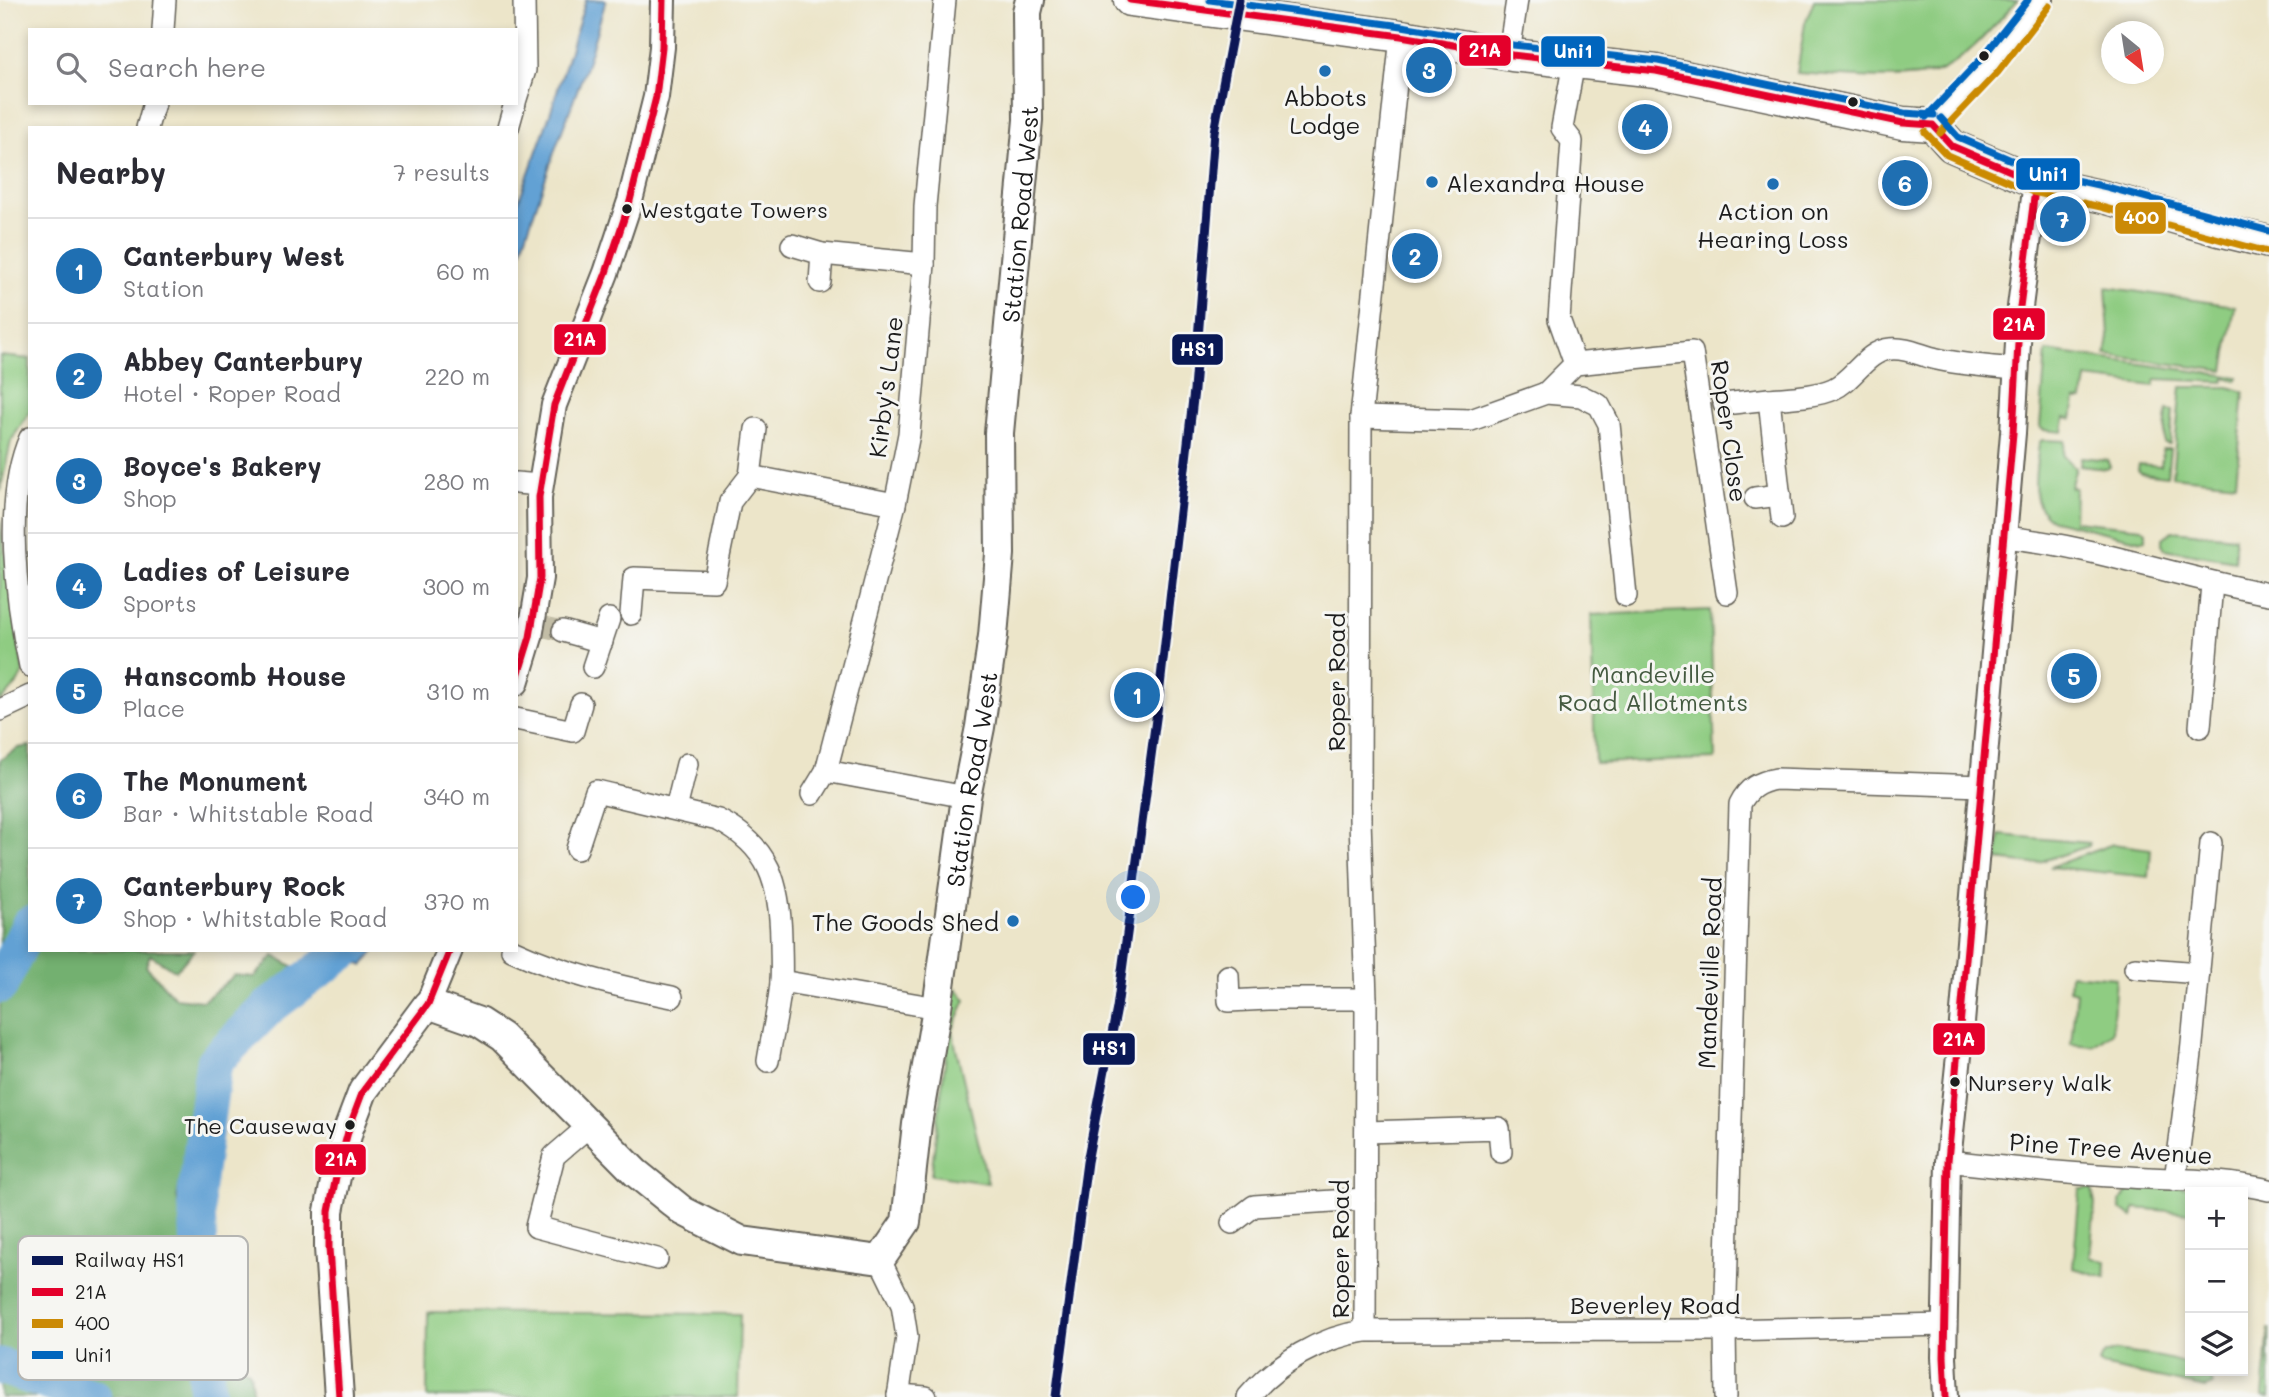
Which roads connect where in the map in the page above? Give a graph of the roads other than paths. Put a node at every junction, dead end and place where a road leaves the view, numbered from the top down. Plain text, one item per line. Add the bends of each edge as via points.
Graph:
1 (165, 0) edge
2 (524, 0) edge
3 (663, 0) edge
4 (945, 0) edge
5 (1030, 0) edge
6 (1130, 0) edge
7 (1517, 0) edge
8 (2040, 0) edge
9 (163, 28) edge
10 (1401, 36) junction
11 (1509, 53) junction
12 (1574, 62) junction
13 (518, 94) edge
14 (153, 105) edge
15 (515, 105) edge
16 (1933, 125) junction
17 (147, 126) edge
18 (509, 126) edge
19 (2036, 182) junction
20 (2269, 242) edge
21 (792, 245) dead end
22 (822, 254) junction
23 (924, 264) junction
24 (820, 282) dead end
25 (1575, 364) junction
26 (2018, 369) junction
27 (1546, 393) junction
28 (1769, 399) junction
29 (1724, 404) dead end
30 (1361, 417) junction
31 (756, 429) dead end
32 (28, 444) edge
33 (750, 477) junction
34 (528, 484) edge
35 (1780, 495) junction
36 (1755, 498) dead end
37 (895, 504) junction
38 (1782, 518) dead end
39 (2004, 537) junction
40 (2212, 584) junction
41 (1727, 593) dead end
42 (2269, 594) edge
43 (1626, 596) dead end
44 (631, 614) dead end
45 (609, 619) dead end
46 (547, 627) junction
47 (602, 642) junction
48 (28, 653) edge
49 (593, 667) dead end
50 (518, 679) edge
51 (28, 697) edge
52 (581, 704) dead end
53 (0, 710) edge
54 (518, 719) edge
55 (2200, 727) dead end
56 (687, 764) dead end
57 (826, 771) junction
58 (1982, 786) junction
59 (812, 794) dead end
60 (966, 797) junction
61 (676, 809) junction
62 (2211, 843) dead end
63 (577, 849) dead end
64 (449, 952) edge
65 (516, 952) edge
66 (2135, 968) dead end
67 (2199, 973) junction
68 (1228, 976) dead end
69 (781, 981) junction
70 (672, 997) dead end
71 (1367, 999) junction
72 (428, 1004) junction
73 (937, 1008) junction
74 (768, 1061) dead end
75 (589, 1126) junction
76 (1366, 1132) junction
77 (1501, 1152) dead end
78 (1948, 1161) junction
79 (2175, 1180) junction
80 (2269, 1190) edge
81 (1366, 1199) junction
82 (1232, 1223) dead end
83 (657, 1259) dead end
84 (880, 1260) junction
85 (1946, 1325) junction
86 (1725, 1330) junction
87 (1365, 1331) junction
88 (898, 1396) edge
89 (339, 1397) edge
90 (926, 1397) edge
91 (1248, 1397) edge
92 (1726, 1397) edge
93 (1946, 1397) edge

1 - 9 street
2 - 13 street via 525,70
3 - 34 street via 660,75 630,201
4 - 23 street, Kirby's Lane via 925,206
5 - 60 main road, Station Road West via 1025,166 999,433 999,568 982,714
6 - 10 main road
7 - 11 street
8 - 16 street via 1968,92
10 - 11 main road
10 - 30 street, Roper Road
11 - 12 main road
12 - 16 main road via 1656,71 1903,123
12 - 25 street via 1562,128 1572,141 1559,319
14 - 17 street
15 - 18 street
16 - 19 main road via 1952,146
19 - 20 main road
19 - 26 street via 2020,307
21 - 22 street
22 - 23 street
22 - 24 street
23 - 37 street, Kirby's Lane via 909,434
25 - 27 street
25 - 41 street, Roper Close via 1692,352
26 - 28 street via 1977,367 1887,349 1835,389
26 - 39 street
27 - 30 street via 1471,420
27 - 43 street via 1581,396 1600,405 1609,424
28 - 29 street
28 - 35 street
30 - 71 street, Roper Road via 1360,819
31 - 33 street
32 - 48 street via 18,472 15,571
33 - 37 street
33 - 44 street via 730,502 714,581 635,578
34 - 46 street
35 - 36 street
35 - 38 street
37 - 57 street, Kirby's Lane
39 - 40 street via 2040,540
39 - 58 street
40 - 42 street
40 - 55 street
45 - 47 street
46 - 47 street
46 - 50 street
47 - 49 street
51 - 53 street
52 - 54 street via 573,731
56 - 61 street
57 - 59 street, Kirby's Lane
57 - 60 street
58 - 78 street
58 - 86 street, Mandeville Road via 1776,779 1745,793 1740,804
60 - 73 main road, Station Road West
61 - 63 street via 596,791
61 - 69 street via 734,828 765,861 780,906
62 - 67 street
64 - 72 street
65 - 70 street via 551,968
66 - 67 street
67 - 79 street
68 - 71 street via 1229,1002
69 - 73 street
69 - 74 street
71 - 76 street, Roper Road
72 - 75 main road via 479,1022 502,1037
72 - 89 main road via 363,1091 336,1177 329,1211 329,1248
73 - 84 main road, Station Road West via 906,1222
75 - 83 street via 554,1156 536,1227
75 - 84 main road via 636,1173 684,1211 742,1241
76 - 77 street via 1499,1128
76 - 81 street, Roper Road
78 - 79 street, Pine Tree Avenue
78 - 85 street
79 - 80 street, Pine Tree Avenue
81 - 82 street via 1254,1206
81 - 87 street, Roper Road
84 - 88 street via 902,1305 907,1337
85 - 86 street, Beverley Road
85 - 93 street
86 - 87 street, Beverley Road
86 - 92 street, Mandeville Road
87 - 91 street, Beverley Road via 1340,1334 1289,1360
88 - 90 street

